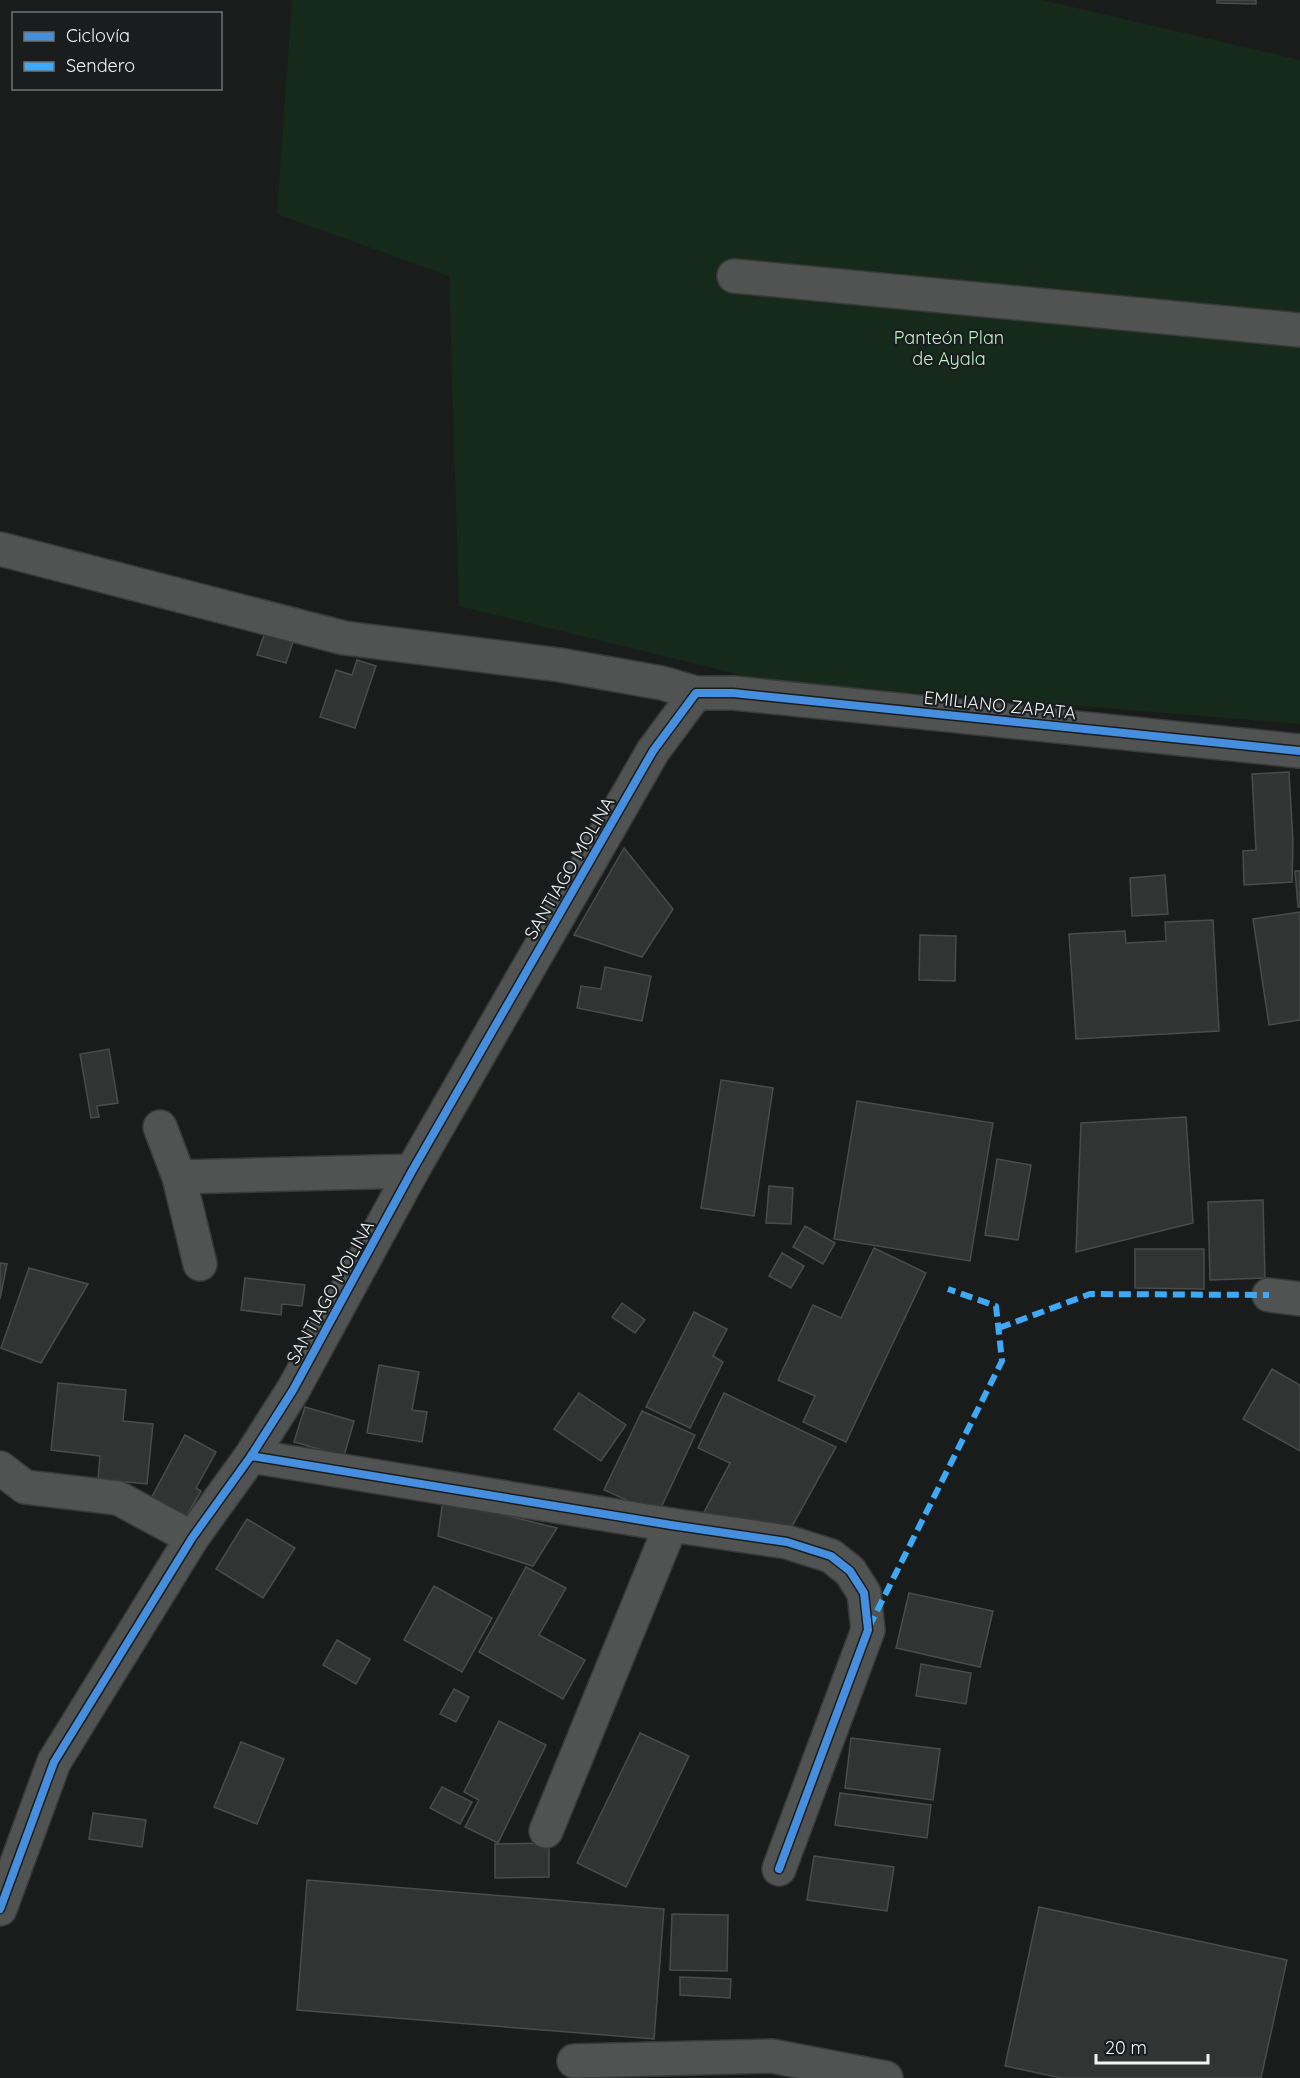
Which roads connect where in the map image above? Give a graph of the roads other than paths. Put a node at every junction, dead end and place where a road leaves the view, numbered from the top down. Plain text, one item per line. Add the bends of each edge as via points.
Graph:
1 (734, 276) dead end
2 (1300, 330) edge
3 (0, 549) edge
4 (696, 693) junction
5 (1300, 751) edge
6 (160, 1126) dead end
7 (412, 1171) junction
8 (179, 1178) junction
9 (200, 1264) dead end
10 (251, 1456) junction
11 (0, 1468) edge
12 (671, 1525) junction
13 (192, 1538) junction
14 (546, 1831) dead end
15 (779, 1869) dead end
16 (0, 1909) edge
17 (573, 2061) dead end
18 (886, 2078) edge

1 - 2 street
3 - 4 street, EMILIANO ZAPATA via 344,638 560,665 663,683
4 - 5 street, EMILIANO ZAPATA via 734,693
4 - 7 street, SANTIAGO MOLINA via 654,751
6 - 8 street
7 - 8 street
7 - 10 street, SANTIAGO MOLINA via 293,1390
8 - 9 street
10 - 12 street
10 - 13 street, SANTIAGO MOLINA
11 - 13 street via 25,1487 118,1498
12 - 14 street
12 - 15 street via 787,1542 831,1556 850,1571 864,1593 868,1630
13 - 16 street, SANTIAGO MOLINA via 54,1762
17 - 18 street via 772,2056

